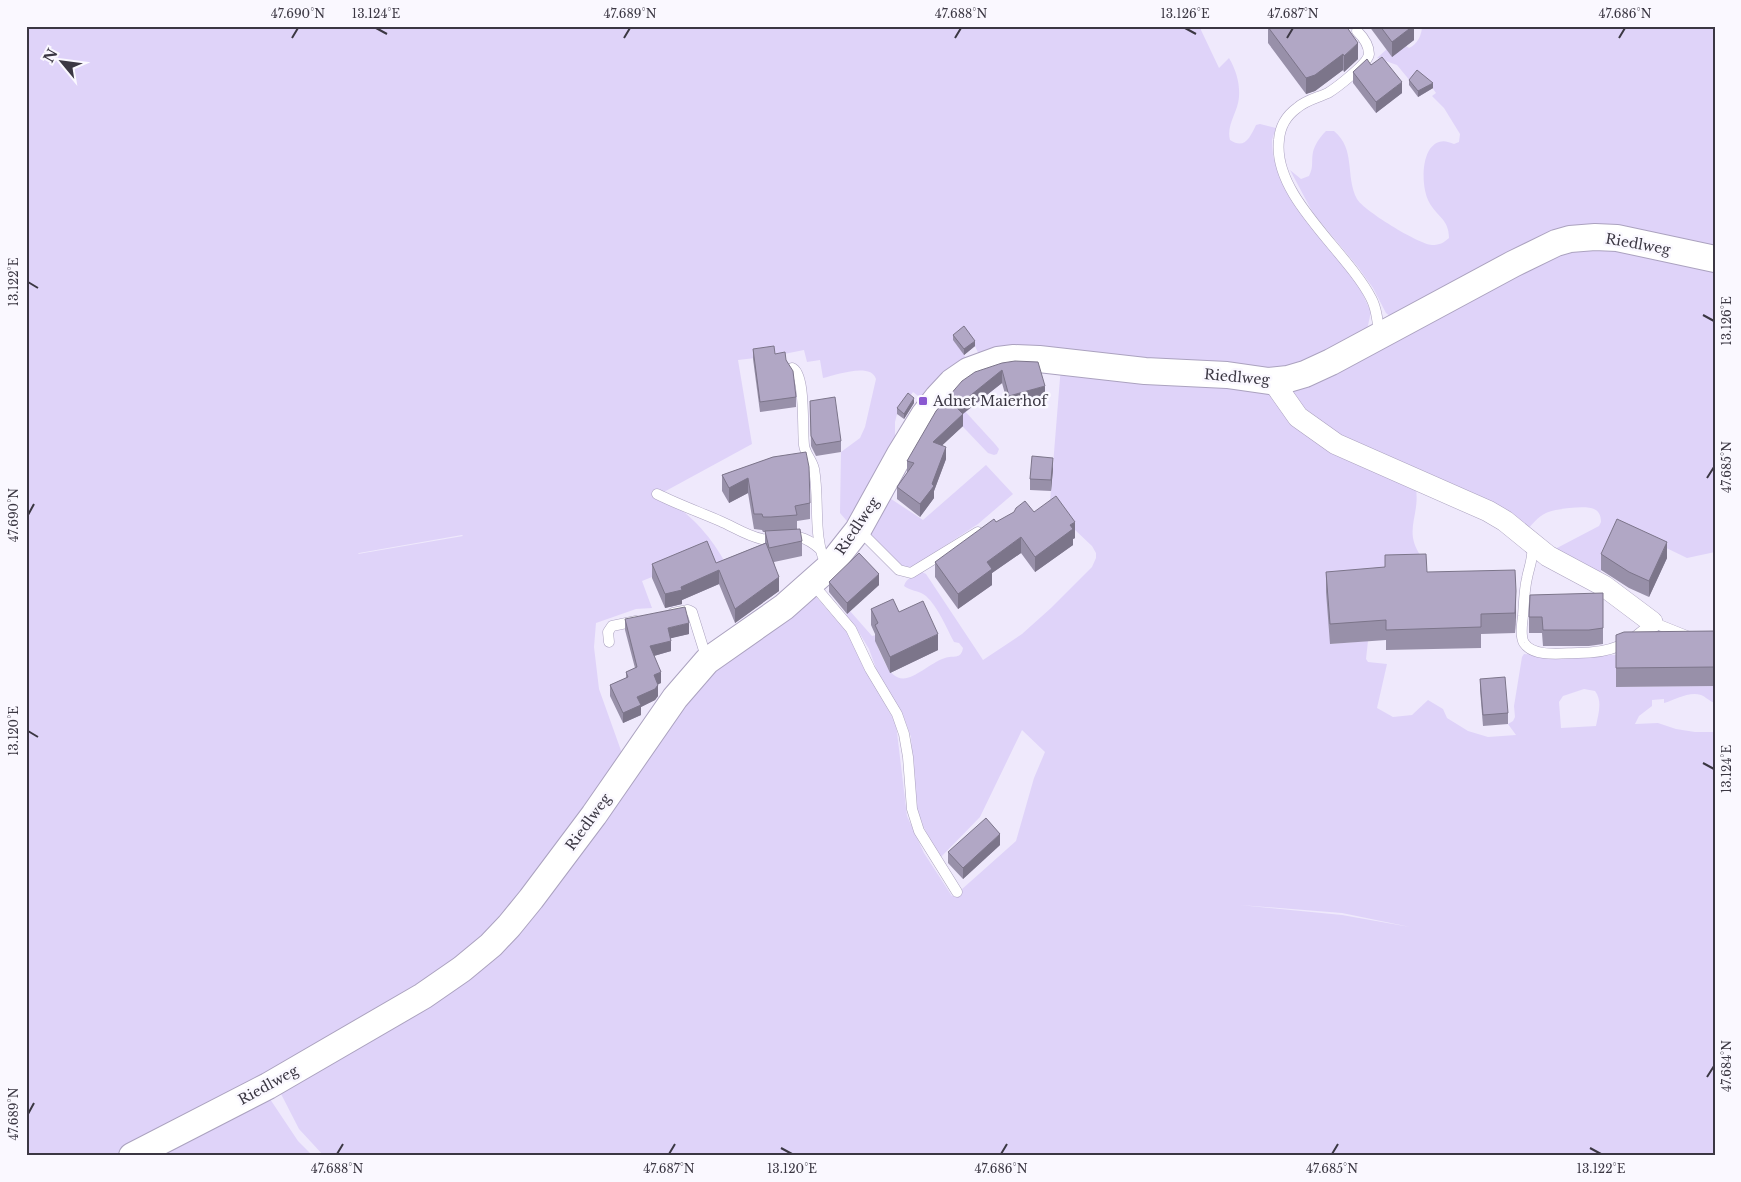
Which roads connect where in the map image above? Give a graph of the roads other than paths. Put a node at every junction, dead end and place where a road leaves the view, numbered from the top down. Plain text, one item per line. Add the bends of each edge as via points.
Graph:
1 (1358, 31) dead end
2 (1715, 259) edge
3 (1379, 336) junction
4 (792, 368) edge
5 (1272, 380) junction
6 (657, 494) dead end
7 (990, 527) edge
8 (858, 530) junction
9 (1532, 544) junction
10 (820, 567) junction
11 (666, 614) edge
12 (648, 618) edge
13 (1652, 622) junction
14 (1696, 638) edge
15 (609, 642) dead end
16 (707, 661) junction
17 (957, 892) dead end
18 (132, 1156) edge

1 - 3 lane via 1365,40 1369,56 1328,92 1306,101 1286,117 1279,140 1279,154 1297,200 1372,299
2 - 3 street, Riedlweg via 1617,238 1570,239 1513,264
3 - 5 street, Riedlweg via 1305,374
4 - 10 lane via 798,373 802,393 801,453 814,472
5 - 8 street, Riedlweg via 1039,359 1014,358 981,365 952,382 933,403
5 - 9 street via 1298,417 1336,444 1488,511
6 - 10 lane via 752,536 768,539 800,536 807,539
7 - 8 lane via 911,573 899,570
8 - 10 street, Riedlweg
9 - 13 street via 1604,586
9 - 13 lane via 1522,631 1524,642 1532,650 1595,653 1611,650 1634,639
10 - 16 street, Riedlweg via 784,607
10 - 17 lane via 897,714 907,750 916,824
11 - 16 lane via 692,612
12 - 15 lane via 612,626 608,632
13 - 14 lane
16 - 18 street, Riedlweg via 675,698 531,899 490,945 423,996 268,1086

